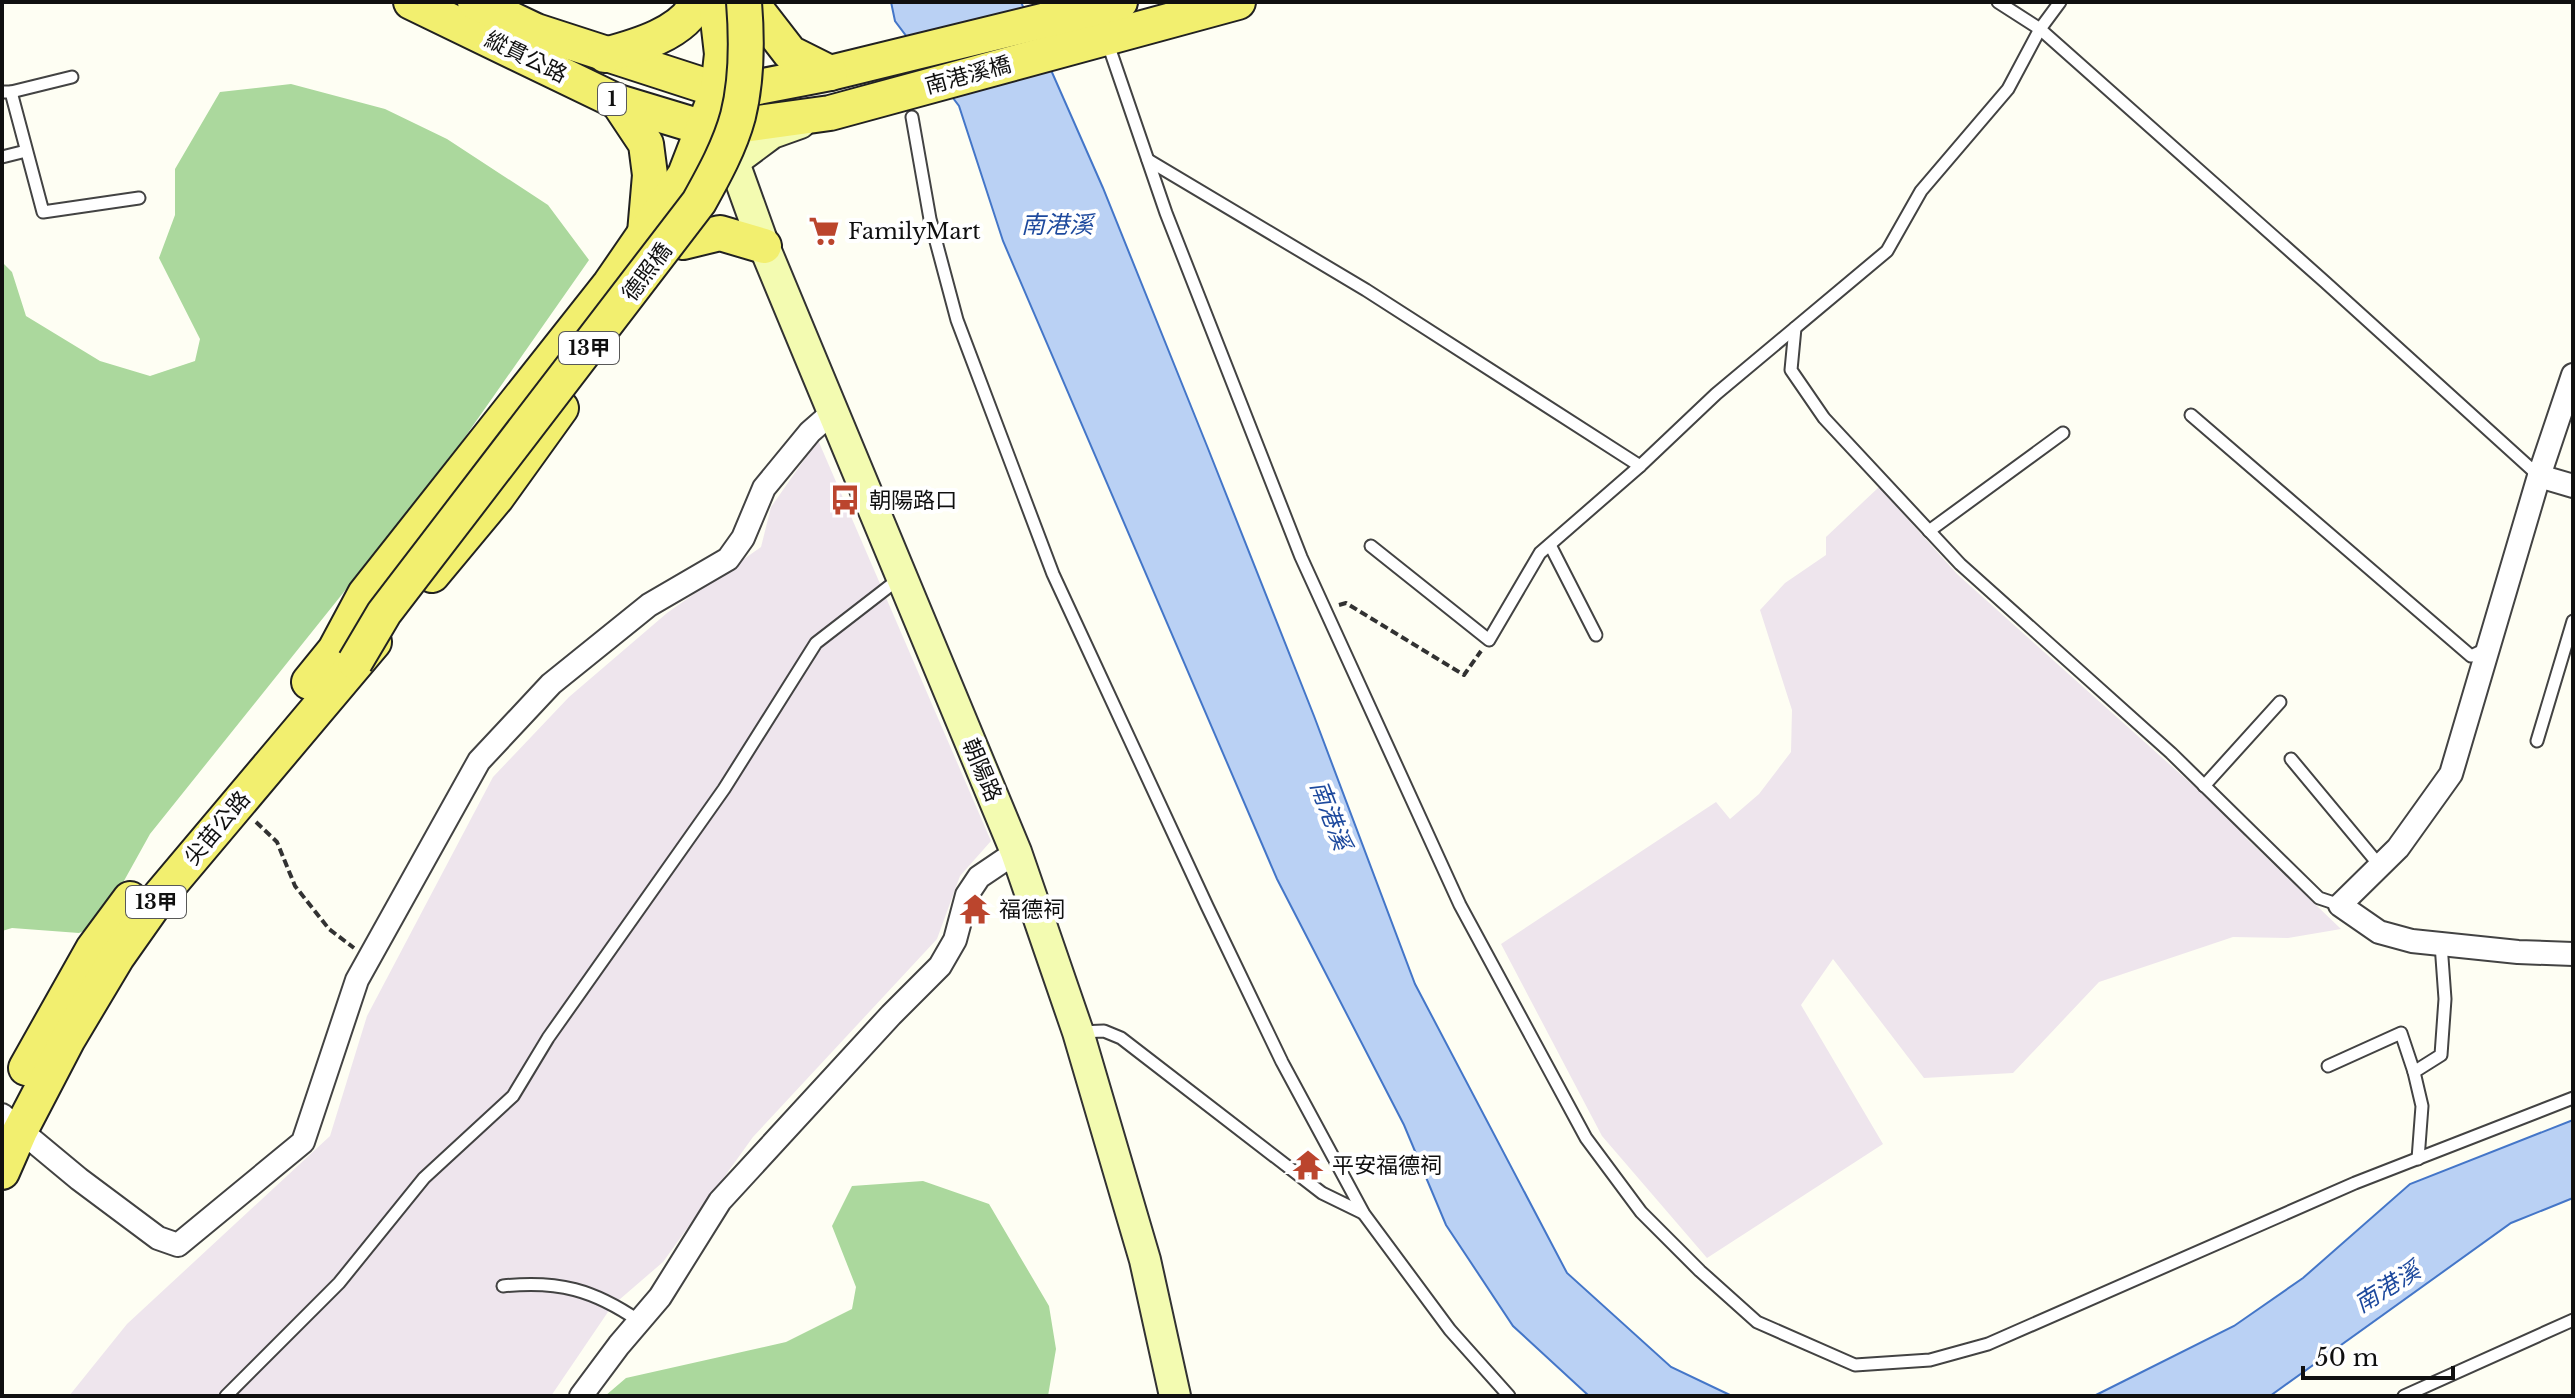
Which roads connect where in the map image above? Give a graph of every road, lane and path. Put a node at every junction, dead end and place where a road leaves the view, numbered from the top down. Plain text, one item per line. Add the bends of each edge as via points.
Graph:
1 (411, 2) edge
2 (475, 2) edge
3 (697, 2) edge
4 (716, 2) edge
5 (1238, 2) edge
6 (1998, 2) edge
7 (2060, 2) edge
8 (748, 5) edge
9 (1100, 17) edge
10 (2040, 29) junction
11 (605, 55) junction
12 (830, 73) junction
13 (72, 77) dead end
14 (758, 87) junction
15 (718, 90) junction
16 (7, 92) edge
17 (618, 102) junction
18 (830, 113) junction
19 (912, 117) dead end
20 (724, 126) junction
21 (26, 151) junction
22 (2, 157) edge
23 (1148, 160) junction
24 (733, 162) junction
25 (139, 198) dead end
26 (644, 236) junction
27 (683, 242) junction
28 (764, 246) junction
29 (1795, 328) junction
30 (2573, 375) edge
31 (833, 412) junction
32 (2191, 415) dead end
33 (2063, 433) dead end
34 (1640, 466) junction
35 (2539, 476) junction
36 (2573, 486) edge
37 (1929, 531) junction
38 (1550, 545) junction
39 (1371, 546) dead end
40 (901, 578) junction
41 (1326, 609) junction
42 (2573, 621) edge
43 (1596, 635) dead end
44 (1489, 640) junction
45 (2490, 647) junction
46 (345, 656) junction
47 (2280, 702) dead end
48 (2537, 741) dead end
49 (2291, 759) dead end
50 (2204, 786) junction
51 (236, 804) junction
52 (1016, 852) junction
53 (2380, 866) junction
54 (2340, 905) junction
55 (2441, 944) junction
56 (2573, 954) edge
57 (368, 958) junction
58 (1078, 1032) junction
59 (2328, 1066) dead end
60 (2414, 1072) junction
61 (2573, 1098) edge
62 (8, 1120) edge
63 (2418, 1159) junction
64 (2, 1172) edge
65 (1364, 1214) junction
66 (503, 1286) dead end
67 (2573, 1320) edge
68 (639, 1321) junction
69 (226, 1396) edge
70 (581, 1396) edge
71 (1175, 1396) edge
72 (1509, 1396) edge
73 (2404, 1396) edge

1 - 17 main road, 縱貫公路 / 1
2 - 11 main road, 縱貫公路 / 1
3 - 11 main road via 692,15 646,44
4 - 15 main road via 722,54
5 - 9 main road, 1
6 - 10 lane
7 - 10 lane
8 - 12 main road via 790,53
8 - 14 main road
8 - 46 main road, 德照橋 / 13甲 via 732,47 724,114 692,190
9 - 12 main road, 南港溪橋 / 1
9 - 18 main road, 南港溪橋 / 1
9 - 23 lane
10 - 29 lane via 2008,89 1921,191 1887,251
10 - 35 lane
11 - 15 main road, 縱貫公路 / 1
12 - 14 main road, 縱貫公路 / 1
13 - 16 lane
14 - 15 main road, 縱貫公路 / 1
14 - 20 main road
15 - 20 main road
16 - 21 lane
17 - 20 main road, 縱貫公路 / 1
17 - 26 main road via 646,144 650,175
18 - 20 main road, 縱貫公路 / 1
18 - 24 street via 772,133
19 - 65 lane via 930,219 957,320 1053,574 1275,1048
20 - 24 main road
20 - 26 main road
21 - 22 lane
21 - 25 lane via 43,212
23 - 34 lane via 1366,290
23 - 41 lane via 1301,557
24 - 27 main road
24 - 28 street, 朝陽路
26 - 46 main road via 365,594
27 - 28 main road via 720,233
27 - 46 main road via 628,308 497,497 395,621
28 - 31 street, 朝陽路
29 - 34 lane
29 - 37 lane via 1791,370 1824,418
30 - 35 street
31 - 40 street, 朝陽路
31 - 57 street via 764,488 728,559 649,605 551,684 479,761
32 - 45 lane via 2471,656
33 - 37 lane
34 - 38 lane
35 - 36 street
35 - 45 street
37 - 50 lane
38 - 43 lane
38 - 44 lane via 1540,553
39 - 44 lane
40 - 52 street, 朝陽路
40 - 69 lane via 816,643 724,789 548,1038 513,1096 424,1178 339,1283
41 - 44 path via 1346,603 1464,675
41 - 63 lane via 1460,905 1586,1138 1641,1212 1757,1322 1855,1365 1930,1360 1988,1344
42 - 48 lane
45 - 53 street via 2451,774
46 - 51 main road, 尖苗公路 / 13甲
46 - 62 main road, 尖苗公路 / 13甲 via 142,883 93,949 53,1017
47 - 50 lane
49 - 53 lane
50 - 54 lane via 2319,898
51 - 57 path via 277,842 295,886 329,929
51 - 62 main road, 尖苗公路 / 13甲 via 160,896 68,1039
52 - 58 street, 朝陽路
52 - 68 street via 979,877 940,966 720,1201
53 - 54 street
54 - 55 street via 2379,932
55 - 56 street
55 - 60 lane via 2441,1055
57 - 62 street via 303,1142 178,1245 158,1238
58 - 65 lane via 1104,1031 1121,1038 1322,1193
58 - 71 street, 朝陽路 via 1145,1260
59 - 60 lane via 2401,1033
60 - 63 lane via 2422,1106
61 - 63 lane
62 - 64 main road, 尖苗公路 / 13甲
65 - 72 lane via 1450,1330
66 - 68 lane via 536,1283 576,1289 610,1301
67 - 73 lane
68 - 70 street

